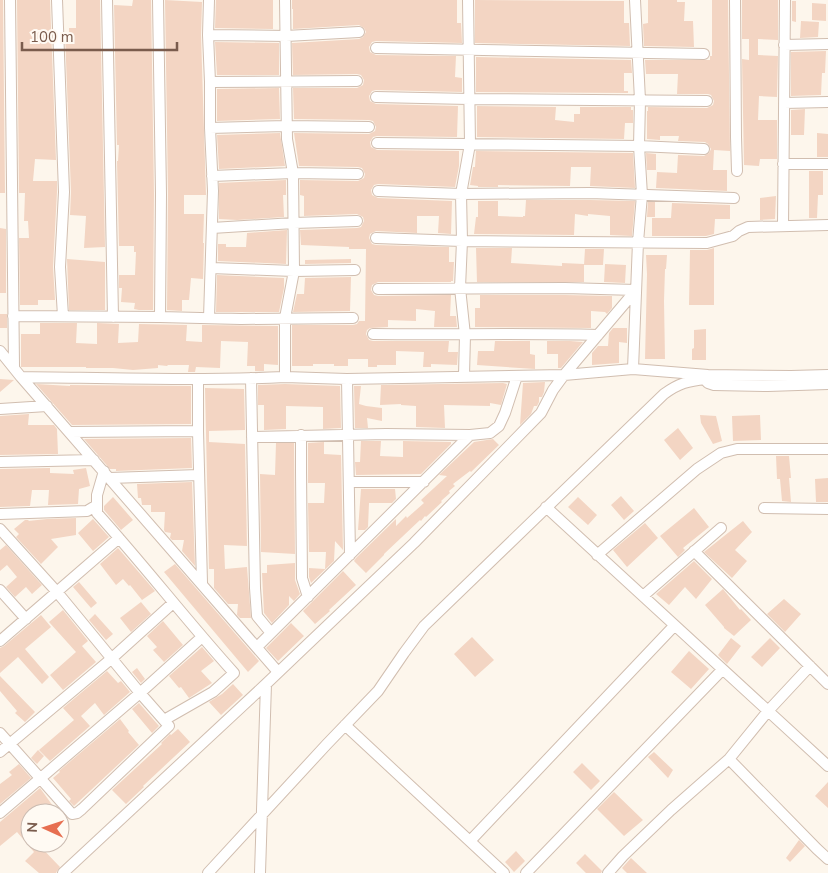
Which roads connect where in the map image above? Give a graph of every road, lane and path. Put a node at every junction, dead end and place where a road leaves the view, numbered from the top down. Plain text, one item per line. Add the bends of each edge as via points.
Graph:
1 (10, 0) edge
2 (57, 0) edge
3 (107, 0) edge
4 (158, 0) edge
5 (209, 0) edge
6 (285, 0) edge
7 (468, 0) edge
8 (635, 0) edge
9 (735, 0) edge
10 (785, 0) edge
11 (359, 32) dead end
12 (208, 35) junction
13 (286, 36) junction
14 (828, 44) edge
15 (784, 45) junction
16 (376, 48) dead end
17 (468, 50) junction
18 (638, 53) junction
19 (704, 54) dead end
20 (357, 80) dead end
21 (286, 81) junction
22 (210, 82) junction
23 (376, 97) dead end
24 (469, 99) junction
25 (640, 100) junction
26 (707, 101) dead end
27 (828, 102) edge
28 (784, 103) junction
29 (287, 126) junction
30 (369, 127) dead end
31 (210, 128) junction
32 (377, 143) dead end
33 (470, 144) junction
34 (639, 146) junction
35 (704, 149) dead end
36 (783, 164) junction
37 (828, 164) edge
38 (737, 171) dead end
39 (293, 173) junction
40 (358, 174) dead end
41 (212, 176) junction
42 (378, 191) dead end
43 (461, 194) junction
44 (642, 195) junction
45 (734, 198) dead end
46 (357, 222) dead end
47 (294, 223) junction
48 (783, 225) junction
49 (828, 225) edge
50 (212, 228) junction
51 (376, 238) dead end
52 (462, 241) junction
53 (638, 242) junction
54 (211, 268) junction
55 (355, 270) dead end
56 (294, 271) junction
57 (460, 288) junction
58 (378, 289) dead end
59 (636, 290) junction
60 (13, 316) junction
61 (63, 316) junction
62 (113, 317) junction
63 (160, 317) junction
64 (209, 318) junction
65 (285, 318) junction
66 (353, 318) dead end
67 (373, 334) dead end
68 (465, 335) junction
69 (598, 335) junction
70 (0, 351) edge
71 (14, 366) junction
72 (633, 369) junction
73 (564, 375) junction
74 (828, 375) edge
75 (464, 376) junction
76 (517, 376) junction
77 (21, 377) junction
78 (285, 377) junction
79 (707, 377) junction
80 (198, 378) junction
81 (251, 378) junction
82 (347, 379) junction
83 (828, 384) edge
84 (47, 406) junction
85 (0, 408) edge
86 (198, 431) junction
87 (69, 432) junction
88 (349, 435) junction
89 (470, 435) junction
90 (252, 436) junction
91 (301, 436) junction
92 (828, 449) edge
93 (94, 460) junction
94 (0, 462) edge
95 (107, 475) junction
96 (199, 475) junction
97 (349, 482) junction
98 (424, 482) junction
99 (97, 505) junction
100 (546, 507) junction
101 (764, 508) dead end
102 (828, 509) edge
103 (0, 514) edge
104 (0, 528) edge
105 (721, 528) dead end
106 (119, 538) junction
107 (694, 551) junction
108 (597, 555) junction
109 (350, 556) junction
110 (202, 584) junction
111 (0, 590) edge
112 (57, 592) junction
113 (643, 596) junction
114 (308, 597) junction
115 (173, 603) junction
116 (26, 619) junction
117 (674, 626) junction
118 (271, 633) junction
119 (202, 638) junction
120 (0, 641) edge
121 (257, 647) junction
122 (111, 659) junction
123 (810, 666) junction
124 (722, 670) junction
125 (278, 672) junction
126 (266, 684) junction
127 (828, 684) edge
128 (140, 693) junction
129 (768, 712) junction
130 (164, 720) junction
131 (345, 725) junction
132 (0, 733) edge
133 (9, 744) junction
134 (0, 752) edge
135 (729, 759) junction
136 (828, 766) edge
137 (40, 778) junction
138 (0, 813) edge
139 (262, 815) junction
140 (470, 841) junction
141 (828, 859) edge
142 (63, 873) edge
143 (208, 873) edge
144 (260, 873) edge
145 (504, 873) edge
146 (526, 873) edge
147 (608, 873) edge

1 - 60 street
2 - 61 street via 64,192 60,267
3 - 62 street
4 - 63 street
5 - 12 street
6 - 13 street
7 - 17 street
8 - 18 street
9 - 38 street
10 - 15 street
11 - 13 street
12 - 13 street
12 - 22 street
13 - 21 street
14 - 15 street
15 - 28 street
16 - 17 street
17 - 18 street
17 - 24 street
18 - 19 street
18 - 25 street
20 - 21 street
21 - 22 street
21 - 29 street
22 - 31 street
23 - 24 street
24 - 25 street
24 - 33 street
25 - 26 street
25 - 34 street
27 - 28 street
28 - 36 street
29 - 30 street
29 - 31 street
29 - 39 street
31 - 41 street
32 - 33 street
33 - 34 street
33 - 43 street
34 - 35 street
34 - 44 street
36 - 37 street
36 - 48 street
39 - 40 street
39 - 41 street
39 - 47 street
41 - 50 street
42 - 43 street
43 - 44 street
43 - 52 street
44 - 45 street
44 - 53 street
46 - 47 street
47 - 50 street
47 - 56 street
48 - 49 street
48 - 53 street via 748,227 732,236 707,242
50 - 54 street
51 - 52 street
52 - 53 street
52 - 57 street
53 - 59 street
54 - 56 street
54 - 64 street
55 - 56 street
56 - 65 street
57 - 58 street
57 - 59 street
57 - 68 street
59 - 69 street
59 - 72 street
60 - 61 street
60 - 71 street
61 - 62 street
62 - 63 street
63 - 64 street
64 - 65 street
65 - 66 street
65 - 78 street
67 - 68 street
68 - 69 street
68 - 75 street
69 - 73 street
70 - 71 street
71 - 77 street
72 - 73 street
72 - 79 street
73 - 76 street
73 - 125 street via 541,413 414,543
74 - 79 street
75 - 76 street
75 - 82 street
76 - 89 street via 499,426 490,433
77 - 80 street
77 - 84 street
78 - 81 street
78 - 82 street
79 - 83 street via 708,383 714,385
79 - 100 street via 683,382 664,394
80 - 81 street
80 - 86 street
81 - 90 street
82 - 88 street
84 - 85 street
84 - 87 street
86 - 87 street
86 - 96 street
87 - 93 street
88 - 89 street
88 - 91 street
88 - 97 street
89 - 98 street
90 - 91 street
90 - 118 street via 257,616
91 - 114 street via 302,578
92 - 108 street via 737,449 721,452
93 - 94 street
93 - 95 street
95 - 96 street
95 - 99 street via 96,494
95 - 110 street
96 - 110 street
97 - 98 street
97 - 109 street
98 - 109 street
99 - 103 street via 87,511
99 - 106 street via 97,513
100 - 108 street
100 - 131 street via 424,626 378,691
101 - 102 street
104 - 112 street
105 - 107 street
106 - 112 street
106 - 115 street
107 - 113 street
107 - 123 street
108 - 113 street
109 - 114 street
110 - 121 street
111 - 116 street
112 - 116 street
112 - 122 street
113 - 117 street
114 - 118 street
115 - 119 street
115 - 122 street
116 - 120 street
117 - 124 street
117 - 140 street
118 - 121 street
119 - 128 street
119 - 130 street via 234,673 212,692
121 - 125 street
122 - 128 street
122 - 133 street
123 - 127 street
123 - 129 street
124 - 129 street
124 - 146 street
125 - 126 street
126 - 139 street
126 - 142 street
128 - 130 street
128 - 137 street
129 - 135 street
129 - 136 street
130 - 137 street via 170,726 77,813 72,814
131 - 139 street
131 - 140 street
132 - 133 street
133 - 134 street
133 - 137 street
135 - 141 street
135 - 147 street via 671,810
137 - 138 street
139 - 143 street
139 - 144 street
140 - 145 street

